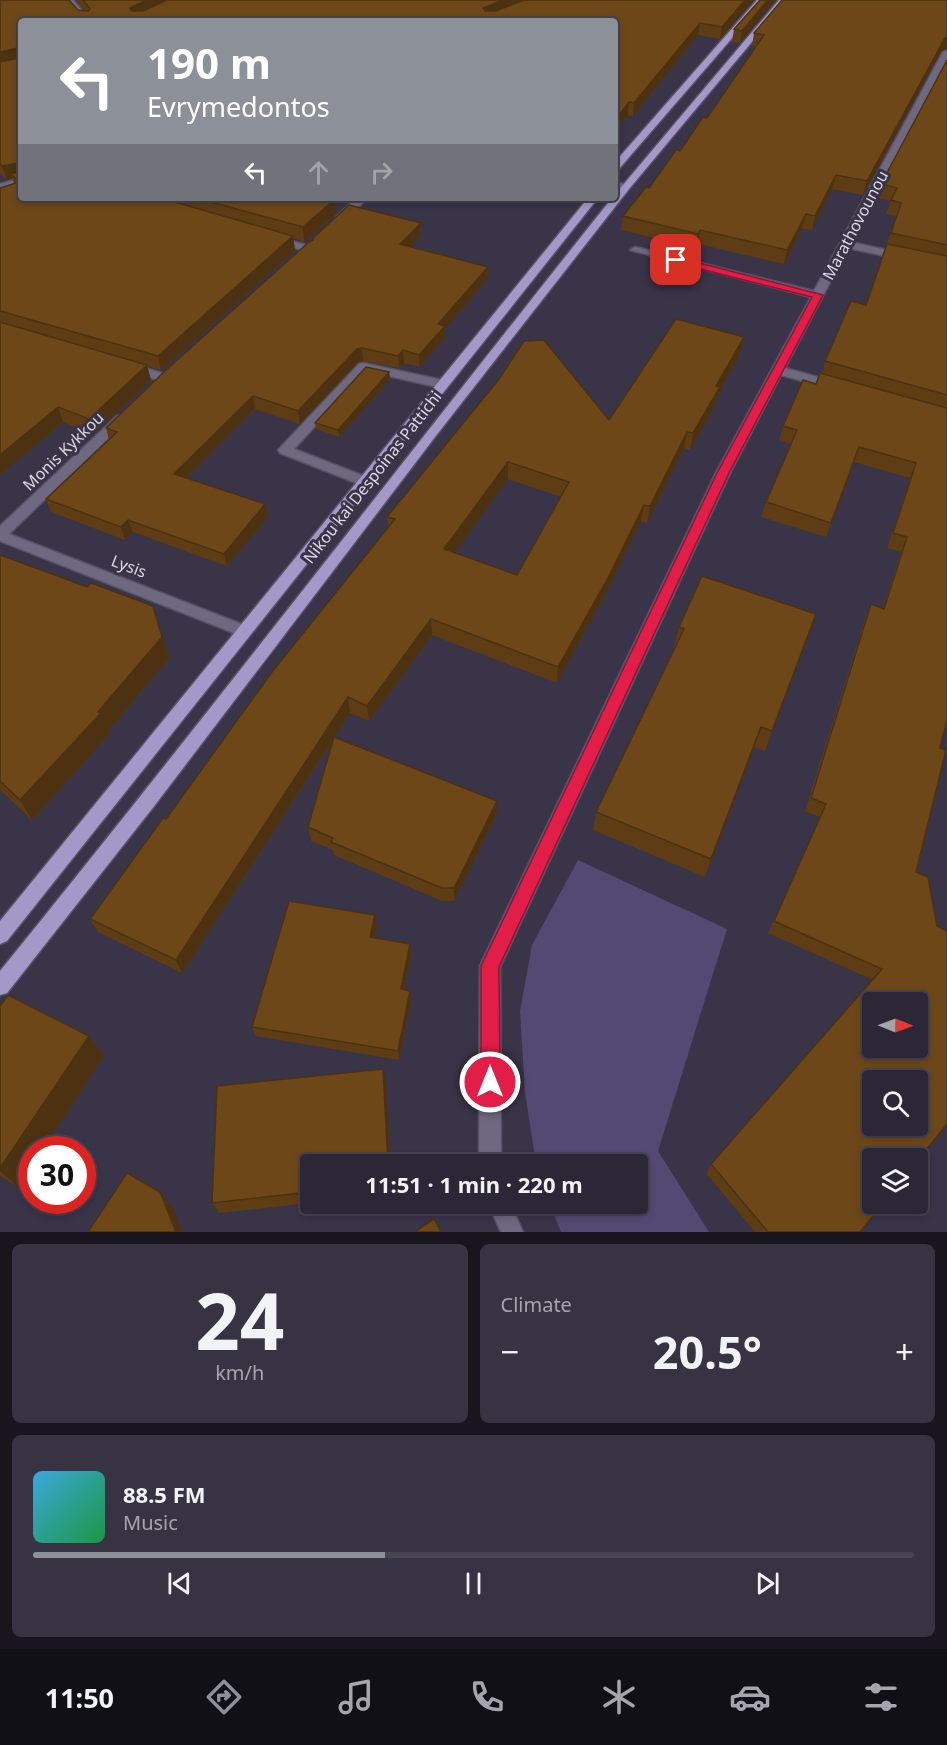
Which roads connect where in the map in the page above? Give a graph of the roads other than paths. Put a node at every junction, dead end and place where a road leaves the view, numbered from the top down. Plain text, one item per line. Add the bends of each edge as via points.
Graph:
1 (69, 0) edge
2 (760, 0) edge
3 (783, 0) edge
4 (84, 18) edge
5 (947, 52) edge
6 (618, 165) edge
7 (18, 182) edge
8 (620, 186) edge
9 (0, 187) edge
10 (359, 201) edge
11 (590, 201) edge
12 (608, 201) edge
13 (332, 227) edge
14 (264, 236) edge
15 (845, 244) junction
16 (308, 249) edge
17 (635, 250) dead end
18 (914, 259) edge
19 (818, 295) junction
20 (120, 364) edge
21 (777, 370) junction
22 (164, 378) edge
23 (442, 384) junction
24 (849, 390) edge
25 (129, 411) edge
26 (364, 482) junction
27 (0, 535) edge
28 (244, 631) junction
29 (3, 925) edge
30 (0, 986) edge
31 (490, 1154) edge
32 (504, 1214) edge
33 (512, 1232) edge

1 - 4 street
2 - 6 main road
3 - 8 main road, Nikou kai Despoinas Pattichi
5 - 15 street, Marathovounou
7 - 9 street
10 - 13 street
11 - 23 main road, Nikou kai Despoinas Pattichi
12 - 30 main road, Nikou kai Despoinas Pattichi via 149,800
14 - 16 street
15 - 18 street
15 - 19 street, Marathovounou
17 - 19 street
19 - 21 street, Marathovounou
20 - 22 street
21 - 24 street
21 - 31 street, Marathovounou via 666,590 490,966
23 - 26 main road, Nikou kai Despoinas Pattichi
23 - 26 street via 363,367 285,450
25 - 27 street, Monis Kykkou
26 - 28 main road, Nikou kai Despoinas Pattichi
27 - 28 street, Lysis
28 - 29 main road, Nikou kai Despoinas Pattichi
32 - 33 street

